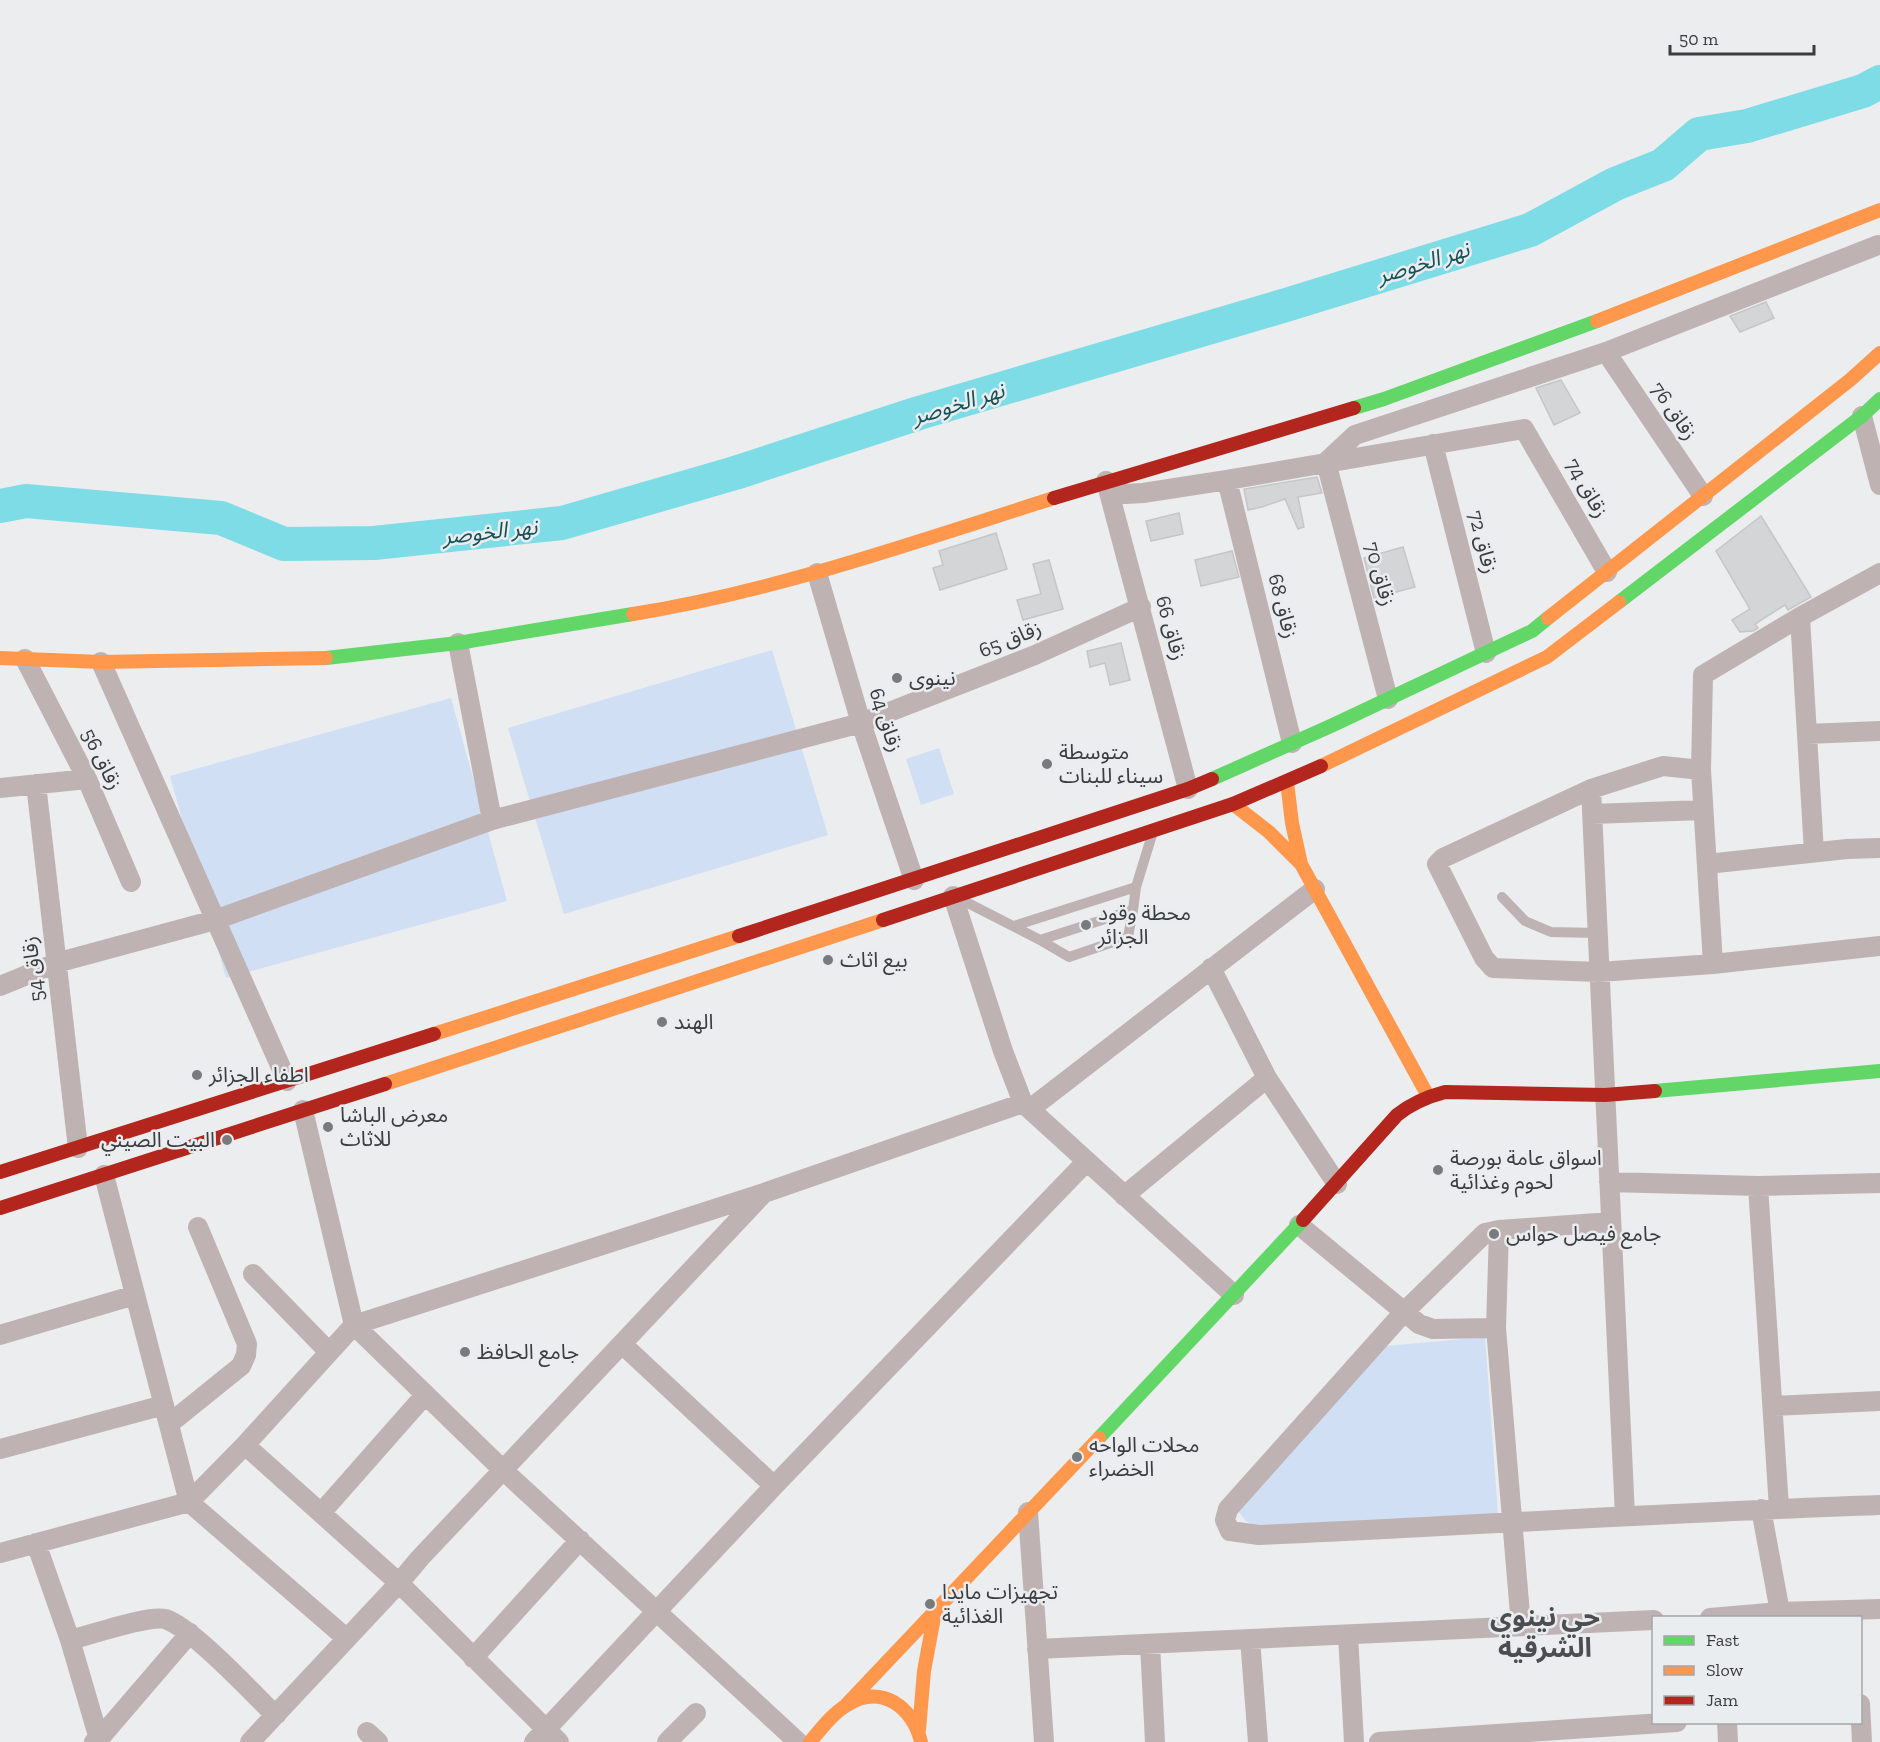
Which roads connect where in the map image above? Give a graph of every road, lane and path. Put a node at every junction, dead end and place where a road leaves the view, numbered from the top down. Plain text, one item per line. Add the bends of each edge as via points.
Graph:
1 (1880, 210) edge
2 (1878, 245) dead end
3 (1606, 352) junction
4 (1880, 353) edge
5 (1880, 399) edge
6 (1862, 416) junction
7 (1433, 444) junction
8 (1326, 462) junction
9 (1227, 480) junction
10 (1106, 481) junction
11 (1880, 485) edge
12 (1703, 496) junction
13 (1607, 572) junction
14 (817, 573) junction
15 (1880, 573) edge
16 (1141, 607) junction
17 (1800, 617) junction
18 (458, 643) junction
19 (1486, 652) junction
20 (0, 658) edge
21 (25, 659) junction
22 (101, 662) junction
23 (1389, 699) junction
24 (861, 723) junction
25 (1880, 731) edge
26 (1807, 734) junction
27 (1292, 743) junction
28 (1701, 770) junction
29 (87, 779) junction
30 (1287, 782) junction
31 (36, 784) junction
32 (0, 788) edge
33 (1188, 789) junction
34 (1591, 789) junction
35 (1233, 804) junction
36 (1703, 810) junction
37 (1592, 814) junction
38 (492, 820) junction
39 (1154, 829) junction
40 (1880, 848) edge
41 (1814, 852) junction
42 (1301, 864) junction
43 (1707, 864) junction
44 (914, 880) junction
45 (131, 882) dead end
46 (1136, 887) junction
47 (1315, 889) junction
48 (952, 896) junction
49 (1502, 897) dead end
50 (1133, 910) junction
51 (215, 920) junction
52 (1014, 926) junction
53 (1597, 933) junction
54 (1040, 940) junction
55 (1880, 946) edge
56 (56, 963) junction
57 (1713, 964) junction
58 (1211, 968) junction
59 (1599, 972) junction
60 (0, 986) edge
61 (1880, 1071) edge
62 (1267, 1078) junction
63 (287, 1081) junction
64 (1605, 1095) junction
65 (1428, 1096) junction
66 (1027, 1106) junction
67 (303, 1110) junction
68 (78, 1148) junction
69 (1086, 1162) junction
70 (0, 1173) edge
71 (104, 1174) junction
72 (1609, 1182) junction
73 (1880, 1183) edge
74 (1337, 1184) junction
75 (1758, 1186) junction
76 (764, 1193) junction
77 (1124, 1196) junction
78 (0, 1208) edge
79 (1611, 1222) junction
80 (1299, 1226) junction
81 (198, 1227) dead end
82 (1499, 1230) junction
83 (253, 1274) dead end
84 (135, 1295) junction
85 (1234, 1295) junction
86 (1404, 1312) junction
87 (354, 1325) junction
88 (1496, 1328) junction
89 (0, 1335) edge
90 (622, 1344) junction
91 (330, 1352) junction
92 (425, 1395) junction
93 (1880, 1401) edge
94 (164, 1405) junction
95 (1773, 1406) junction
96 (169, 1424) junction
97 (245, 1445) junction
98 (0, 1449) edge
99 (503, 1470) junction
100 (774, 1486) junction
101 (189, 1502) junction
102 (1880, 1505) edge
103 (1770, 1509) junction
104 (1028, 1512) junction
105 (321, 1513) junction
106 (1625, 1516) junction
107 (1512, 1524) junction
108 (580, 1540) junction
109 (36, 1543) junction
110 (0, 1553) edge
111 (399, 1583) junction
112 (1880, 1609) edge
113 (657, 1610) junction
114 (935, 1612) junction
115 (1780, 1612) junction
116 (1857, 1614) edge
117 (1733, 1616) edge
118 (1652, 1620) edge
119 (1521, 1626) junction
120 (190, 1633) junction
121 (1348, 1635) junction
122 (346, 1638) junction
123 (1250, 1639) junction
124 (70, 1640) junction
125 (1150, 1644) junction
126 (1036, 1649) junction
127 (473, 1658) junction
128 (846, 1704) junction
129 (696, 1713) dead end
130 (277, 1714) junction
131 (834, 1717) junction
132 (1652, 1724) edge
133 (1727, 1724) edge
134 (1861, 1724) edge
135 (920, 1736) edge
136 (546, 1738) edge
137 (96, 1741) edge
138 (250, 1742) edge
139 (667, 1742) edge
140 (798, 1742) edge
141 (810, 1742) edge
142 (827, 1742) edge
143 (1044, 1742) edge
144 (1155, 1742) edge
145 (1258, 1742) edge
146 (1354, 1742) edge
147 (1379, 1742) edge
148 (1728, 1742) edge
149 (1862, 1742) edge

1 - 10 main road via 1587,325 1384,399
2 - 3 street
3 - 8 street via 1354,435
3 - 12 street, زقاق 76
4 - 12 main road
5 - 6 main road
6 - 11 street
6 - 30 main road via 1547,657
7 - 8 street
7 - 13 street, زقاق 74 via 1524,429
7 - 19 street, زقاق 72
8 - 9 street
8 - 23 street, زقاق 70
9 - 10 street via 1125,494
9 - 27 street, زقاق 68
10 - 14 main road
10 - 16 street, زقاق 66
12 - 13 main road
13 - 19 main road via 1532,631
14 - 18 main road via 684,606
14 - 24 street, زقاق 64
15 - 17 street
16 - 24 street, زقاق 65 via 1035,655
16 - 33 street, زقاق 66
17 - 26 street
17 - 28 street via 1703,675
18 - 22 main road via 327,658
18 - 38 street
19 - 23 main road
20 - 21 main road
21 - 22 main road
21 - 29 street, زقاق 56
22 - 51 street
23 - 27 main road
24 - 38 street, زقاق 65
24 - 44 street, زقاق 64
25 - 26 street
26 - 41 street
27 - 33 main road
28 - 34 street via 1663,766
28 - 36 street
29 - 31 street
29 - 45 street, زقاق 56
30 - 35 main road
30 - 42 main road
31 - 32 street
31 - 56 street, زقاق 54
33 - 44 main road
34 - 37 street
34 - 59 street via 1437,864 1484,958 1493,968
35 - 39 main road
35 - 42 main road
36 - 37 street
36 - 43 street
37 - 53 street
38 - 51 street, زقاق 65
39 - 46 lane
39 - 48 main road
40 - 41 street
41 - 43 street
42 - 47 main road
43 - 57 street
44 - 63 main road
46 - 50 lane
46 - 52 lane
47 - 58 street
47 - 65 main road
48 - 52 lane
48 - 66 street via 1003,1052
48 - 67 main road
49 - 53 lane via 1525,921 1551,932
50 - 54 lane
50 - 54 lane via 1128,937 1069,957
51 - 56 street, زقاق 65
51 - 63 street
52 - 54 lane
53 - 59 street
55 - 57 street
56 - 60 street, زقاق 65
56 - 68 street, زقاق 54
57 - 59 street
58 - 62 street
58 - 66 street
59 - 64 street
61 - 64 main road
62 - 74 street
62 - 77 street
63 - 68 main road
64 - 65 main road via 1445,1092
64 - 72 street
65 - 74 main road via 1396,1115
66 - 69 street
66 - 76 street
67 - 71 main road
67 - 87 street
68 - 70 main road
69 - 77 street
69 - 100 street
71 - 78 main road
71 - 84 street
72 - 75 street
72 - 79 street
73 - 75 street
74 - 80 main road
75 - 95 street
76 - 87 street
76 - 90 street
77 - 85 street
79 - 82 street
79 - 106 street
80 - 85 main road
80 - 86 street
81 - 96 street via 247,1344 246,1355 241,1366
82 - 86 street via 1485,1233
82 - 88 street
83 - 91 street
84 - 89 street
84 - 94 street
85 - 104 main road
86 - 88 street via 1433,1329
86 - 107 street via 1228,1509 1225,1520 1230,1531 1259,1535
87 - 91 street
87 - 92 street
88 - 107 street
90 - 99 street
90 - 100 street
91 - 97 street
92 - 99 street
92 - 105 street
93 - 95 street
94 - 96 street
94 - 98 street
95 - 103 street
96 - 101 street
97 - 101 street
97 - 105 street
99 - 108 street
99 - 111 street
100 - 113 street
101 - 109 street
101 - 122 street
102 - 103 street
103 - 106 street
103 - 115 street
104 - 114 main road
104 - 126 street
105 - 111 street
106 - 107 street
107 - 119 street
108 - 113 street
108 - 127 street
109 - 110 street
109 - 124 street
111 - 122 street
111 - 127 street
112 - 116 street
113 - 136 street
113 - 140 street
114 - 128 main road
114 - 135 main road via 924,1671
115 - 116 street
115 - 117 street
118 - 119 street
119 - 121 street
120 - 124 street via 165,1619 150,1619
120 - 130 street
120 - 137 street
121 - 123 street
121 - 146 street
122 - 130 street
123 - 125 street
123 - 145 street
124 - 137 street
125 - 126 street
125 - 144 street
126 - 143 street
127 - 136 street
128 - 131 main road
128 - 135 main road via 880,1696 897,1702 911,1714
129 - 139 street
130 - 138 street
131 - 141 main road
131 - 142 main road
132 - 147 street
133 - 148 street
134 - 149 street

